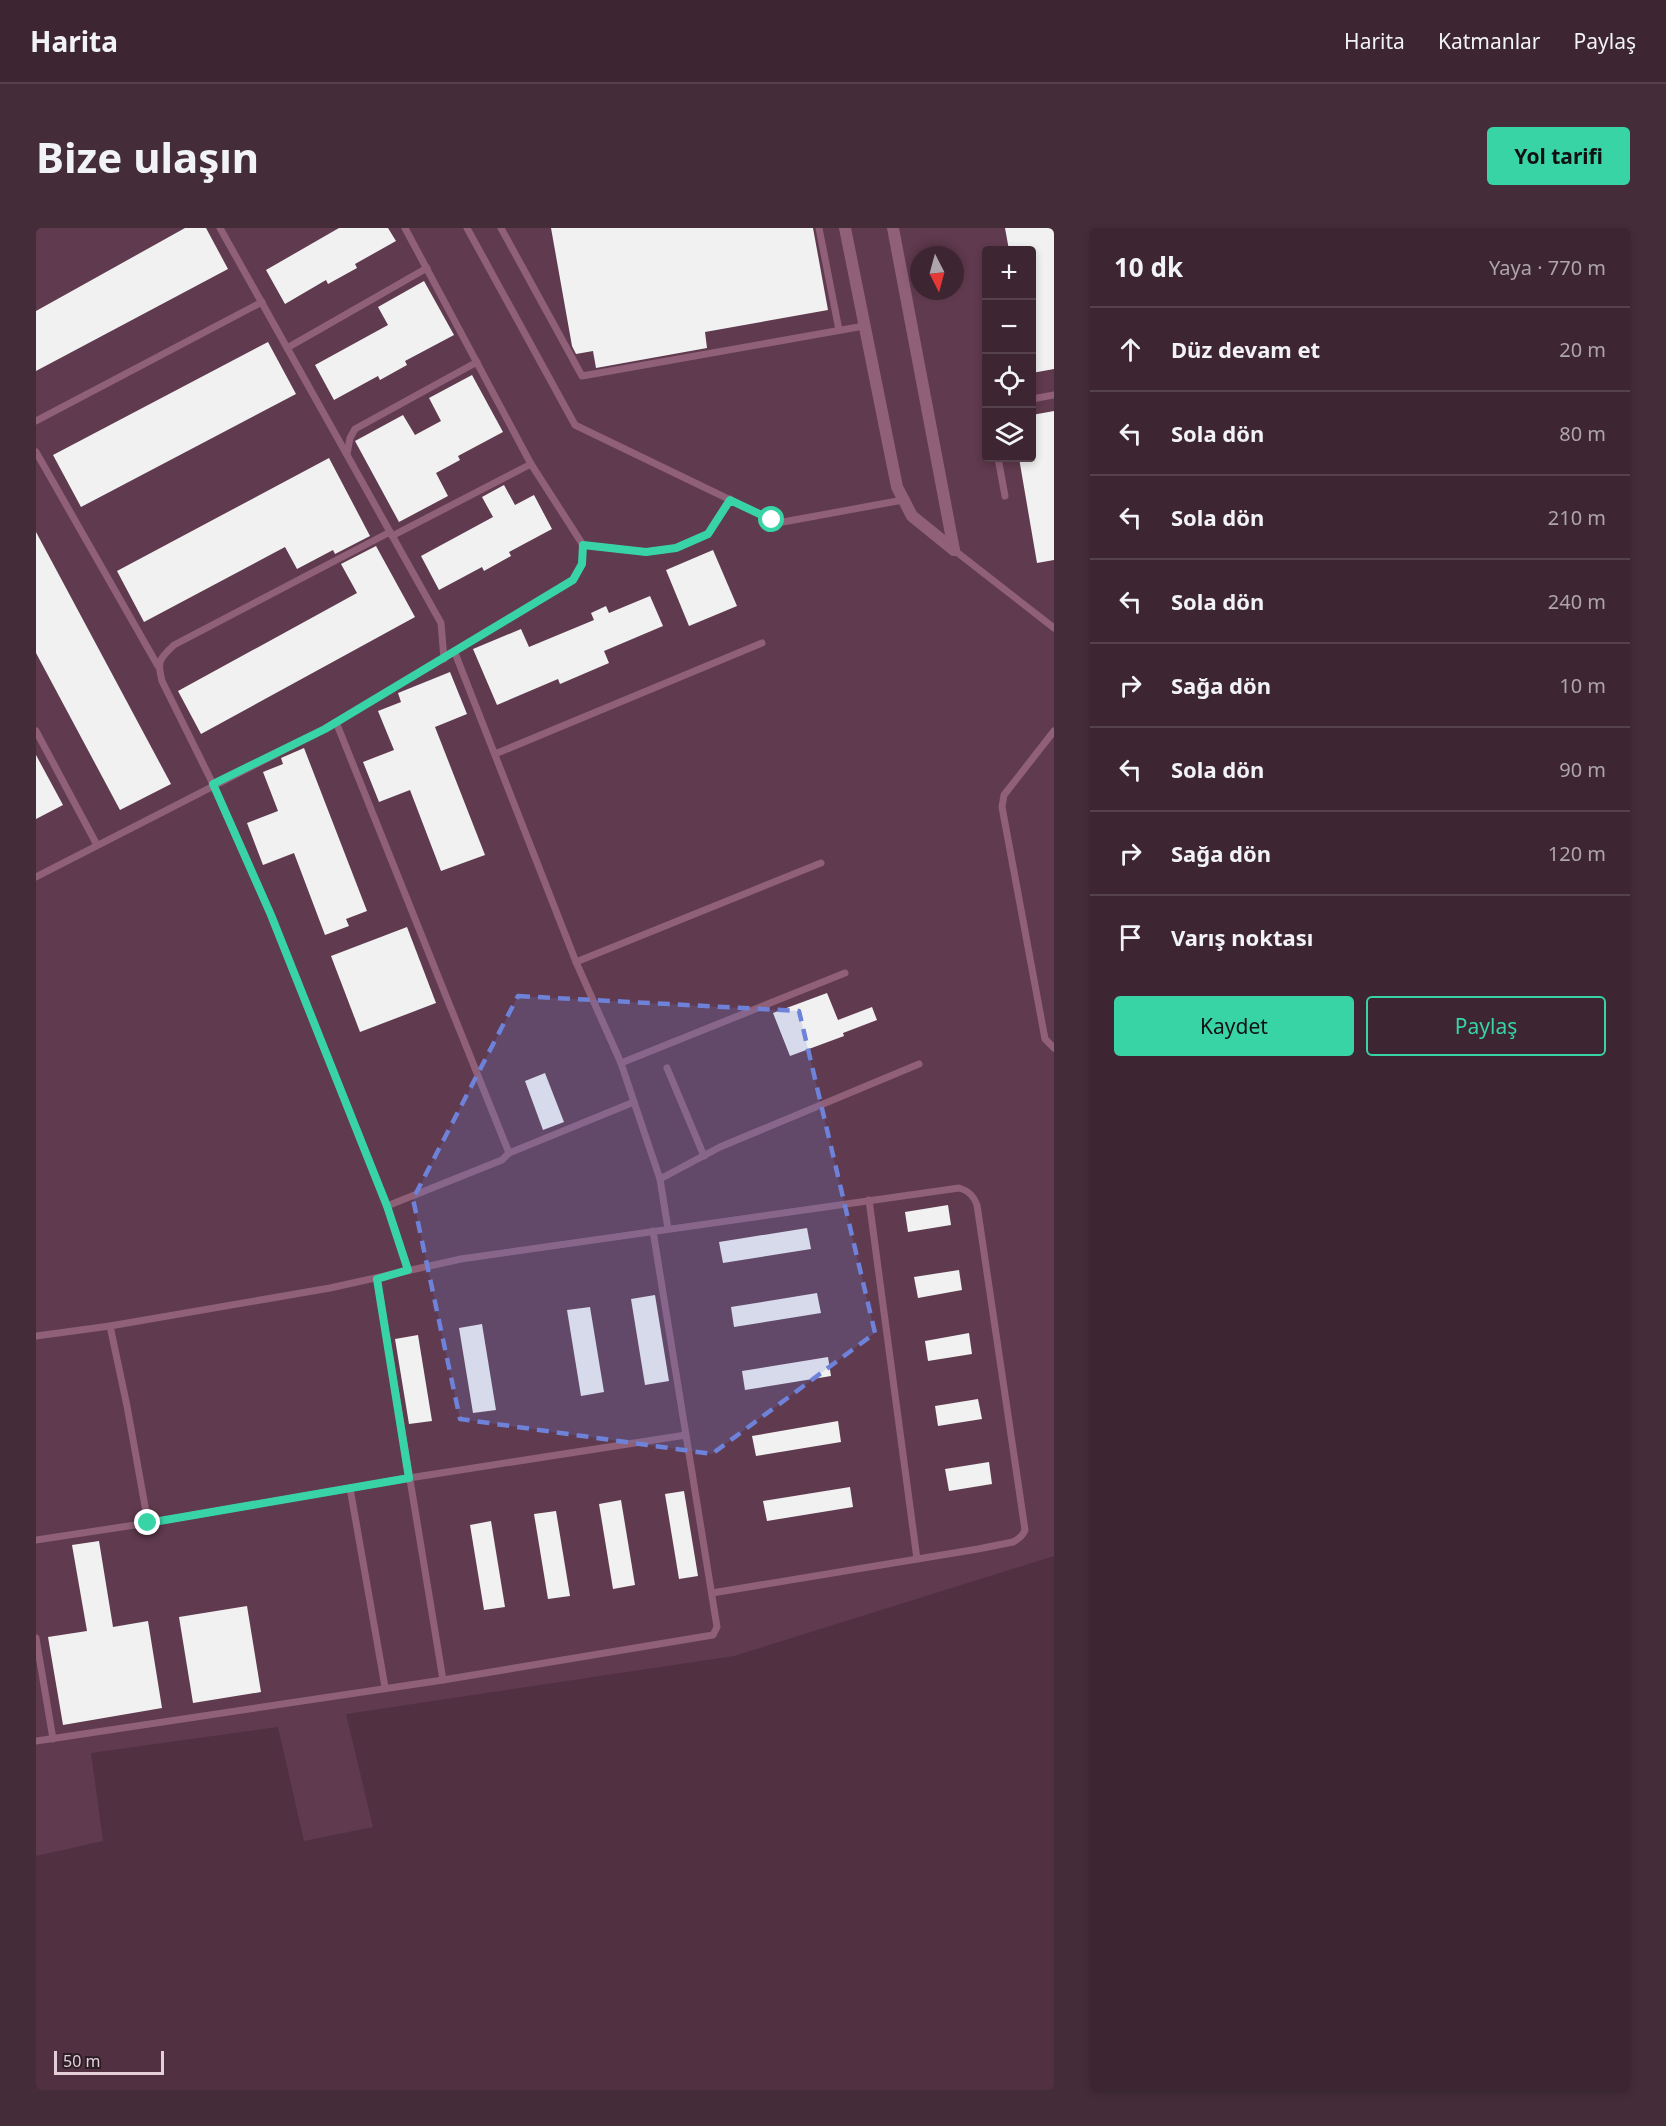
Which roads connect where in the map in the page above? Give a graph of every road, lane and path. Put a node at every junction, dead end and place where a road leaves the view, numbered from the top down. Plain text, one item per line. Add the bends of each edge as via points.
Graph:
1 (220, 228) edge
2 (405, 228) edge
3 (467, 228) edge
4 (501, 228) edge
5 (819, 228) edge
6 (845, 228) edge
7 (893, 228) edge
8 (427, 268) junction
9 (262, 302) junction
10 (864, 326) junction
11 (839, 330) junction
12 (287, 348) junction
13 (477, 362) junction
14 (1054, 395) edge
15 (1036, 398) edge
16 (36, 421) edge
17 (36, 452) edge
18 (347, 454) junction
19 (999, 462) edge
20 (531, 464) junction
21 (1005, 496) dead end
22 (730, 500) junction
23 (903, 500) junction
24 (391, 534) junction
25 (583, 545) junction
26 (954, 550) junction
27 (1054, 628) edge
28 (762, 643) dead end
29 (455, 653) junction
30 (444, 659) junction
31 (158, 666) junction
32 (336, 722) junction
33 (36, 731) edge
34 (1054, 731) edge
35 (495, 754) junction
36 (213, 784) junction
37 (97, 845) junction
38 (821, 863) dead end
39 (36, 876) edge
40 (576, 962) junction
41 (845, 973) dead end
42 (1054, 1048) edge
43 (621, 1064) junction
44 (919, 1064) dead end
45 (667, 1068) dead end
46 (634, 1102) junction
47 (509, 1153) junction
48 (704, 1156) junction
49 (660, 1179) junction
50 (869, 1200) junction
51 (387, 1206) junction
52 (668, 1229) junction
53 (653, 1231) junction
54 (408, 1270) junction
55 (377, 1279) junction
56 (110, 1326) junction
57 (36, 1336) edge
58 (686, 1435) junction
59 (409, 1478) junction
60 (350, 1488) junction
61 (148, 1523) junction
62 (36, 1540) edge
63 (917, 1559) junction
64 (712, 1593) junction
65 (36, 1638) edge
66 (443, 1680) junction
67 (385, 1688) junction
68 (53, 1739) junction
69 (36, 1741) edge

1 - 9 lane
2 - 8 lane
3 - 22 lane via 574,425
4 - 11 lane via 582,376
5 - 11 lane
6 - 10 street
7 - 26 street
8 - 12 lane
8 - 13 lane
9 - 12 lane
9 - 16 lane
10 - 11 lane
10 - 23 street via 897,487
12 - 18 lane
13 - 18 lane via 355,429
13 - 20 lane
14 - 15 lane
17 - 31 lane
18 - 24 lane
19 - 21 lane
20 - 24 lane
20 - 25 lane
22 - 23 lane via 783,522
22 - 25 lane via 708,534 676,548 646,552
23 - 26 street via 912,516
24 - 30 lane via 441,624
24 - 31 lane via 174,645
25 - 29 lane via 582,564 573,580
26 - 27 lane
28 - 35 lane
29 - 30 lane
29 - 35 lane
30 - 32 lane
31 - 36 lane
32 - 36 lane
32 - 47 lane
33 - 37 lane
34 - 42 lane via 1004,795 1002,807 1046,1039
35 - 40 lane
36 - 37 lane
36 - 51 lane via 271,915
37 - 39 lane
38 - 40 lane
40 - 43 lane
41 - 43 lane
43 - 46 lane
44 - 48 lane
45 - 48 lane
46 - 47 lane
46 - 49 lane
47 - 51 lane via 502,1160
48 - 49 lane
49 - 52 lane
50 - 52 lane
50 - 63 lane
50 - 63 lane via 959,1188 970,1193 975,1201 1025,1530 1013,1542
51 - 54 lane
52 - 53 lane
53 - 54 lane
53 - 58 lane
54 - 55 lane
55 - 56 lane
55 - 59 lane
56 - 57 lane
56 - 61 lane
58 - 59 lane
58 - 64 lane
59 - 60 lane
59 - 66 lane
60 - 61 lane
60 - 67 lane
61 - 62 lane
63 - 64 lane
64 - 66 lane via 717,1627 713,1635
65 - 68 lane
66 - 67 lane
67 - 68 lane
68 - 69 lane

